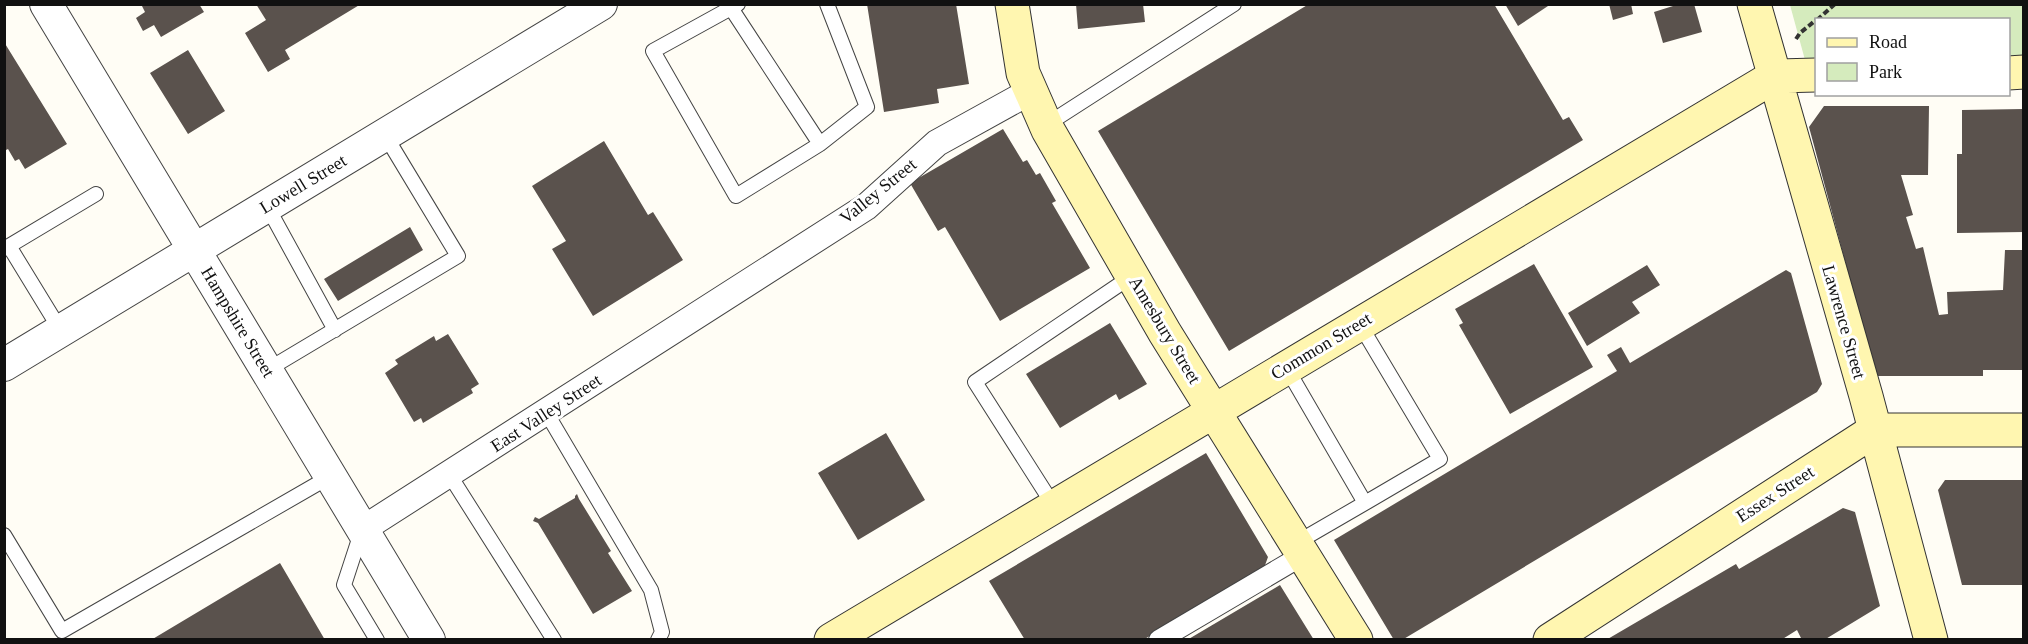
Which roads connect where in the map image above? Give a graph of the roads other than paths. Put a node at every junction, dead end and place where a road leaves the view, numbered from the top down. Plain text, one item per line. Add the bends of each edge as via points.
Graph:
1 (46, 4) edge
2 (602, 4) edge
3 (828, 4) edge
4 (1012, 4) edge
5 (1234, 4) edge
6 (1754, 4) edge
7 (733, 6) edge
8 (1815, 75) edge
9 (1775, 76) junction
10 (1031, 91) junction
11 (1046, 125) junction
12 (385, 135) junction
13 (820, 144) junction
14 (96, 194) dead end
15 (267, 206) junction
16 (7, 247) edge
17 (195, 250) junction
18 (1132, 276) junction
19 (728, 296) joint
20 (1359, 323) junction
21 (335, 330) junction
22 (61, 331) junction
23 (4, 365) edge
24 (1286, 367) junction
25 (267, 370) junction
26 (1213, 410) junction
27 (546, 412) junction
28 (1875, 430) junction
29 (2024, 430) edge
30 (449, 474) junction
31 (331, 476) junction
32 (1365, 503) junction
33 (1054, 506) junction
34 (363, 529) junction
35 (4, 535) edge
36 (1300, 549) junction
37 (377, 639) edge
38 (429, 639) edge
39 (554, 639) edge
40 (658, 639) edge
41 (831, 639) edge
42 (1159, 639) edge
43 (1356, 639) edge
44 (1550, 639) edge
45 (1931, 639) edge

1 - 17 street, Hampshire Street
2 - 12 street, Lowell Street
3 - 13 lane via 867,107
4 - 10 main road, Amesbury Street via 1023,73
5 - 11 lane
6 - 9 main road, Lawrence Street
7 - 13 lane
7 - 13 lane via 653,51 736,196
8 - 9 main road, Common Street
9 - 20 main road, Common Street
9 - 28 main road, Lawrence Street
10 - 11 main road, Amesbury Street
10 - 19 street, Valley Street via 937,142 866,207
11 - 18 main road, Amesbury Street
12 - 15 street, Lowell Street
12 - 21 lane via 458,256
14 - 16 lane
15 - 17 street, Lowell Street
15 - 21 lane
16 - 22 lane
17 - 22 street, Lowell Street
17 - 25 street, Hampshire Street
18 - 26 main road, Amesbury Street
18 - 33 lane via 975,382
19 - 27 street, East Valley Street
20 - 24 main road, Common Street
20 - 32 lane via 1440,459
21 - 25 lane
22 - 23 street, Lowell Street
24 - 26 main road, Common Street
24 - 32 lane
25 - 31 street, Hampshire Street
26 - 33 main road, Common Street
26 - 36 main road, Amesbury Street
27 - 30 street, East Valley Street
27 - 40 lane via 651,590 662,632
28 - 29 main road
28 - 44 main road, Essex Street
28 - 45 main road, Lawrence Street
30 - 34 street, East Valley Street
30 - 39 lane
31 - 34 street, Hampshire Street
31 - 35 lane via 62,631
32 - 36 lane
33 - 41 main road, Common Street
34 - 37 lane via 344,585
34 - 38 street, Hampshire Street
36 - 42 street
36 - 43 main road, Amesbury Street

